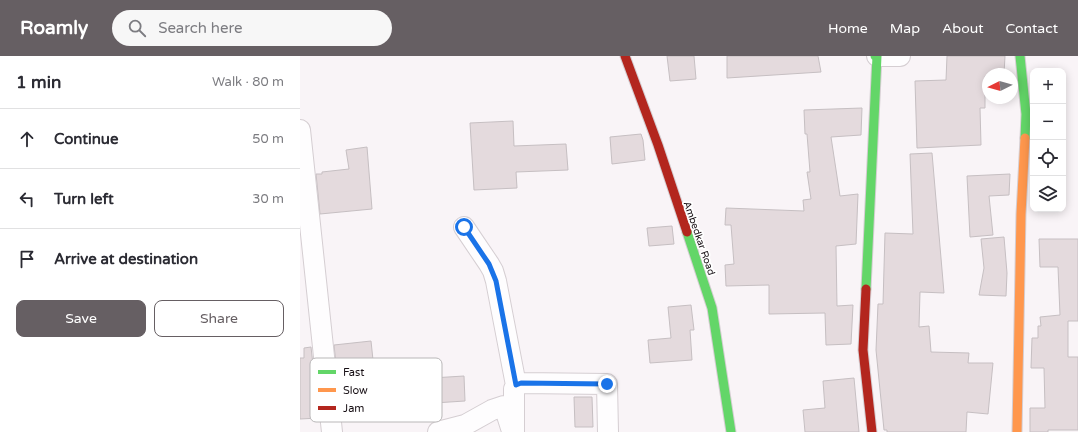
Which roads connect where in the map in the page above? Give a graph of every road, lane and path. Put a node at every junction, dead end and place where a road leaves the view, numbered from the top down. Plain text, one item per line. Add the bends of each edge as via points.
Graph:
1 (625, 56) edge
2 (876, 56) edge
3 (900, 56) edge
4 (1020, 56) edge
5 (300, 130) edge
6 (464, 227) dead end
7 (324, 358) edge
8 (516, 385) junction
9 (331, 422) edge
10 (332, 432) edge
11 (438, 432) edge
12 (513, 432) edge
13 (608, 432) edge
14 (731, 432) edge
15 (872, 432) edge
16 (1018, 432) edge

1 - 14 street, Ambedkar Road via 658,145 712,308
2 - 3 street
2 - 15 street via 863,350
4 - 16 street via 1026,114 1021,214
5 - 7 street
6 - 8 street via 493,271
8 - 12 street
8 - 13 street via 607,384
9 - 10 street
11 - 12 street via 465,425 504,406

